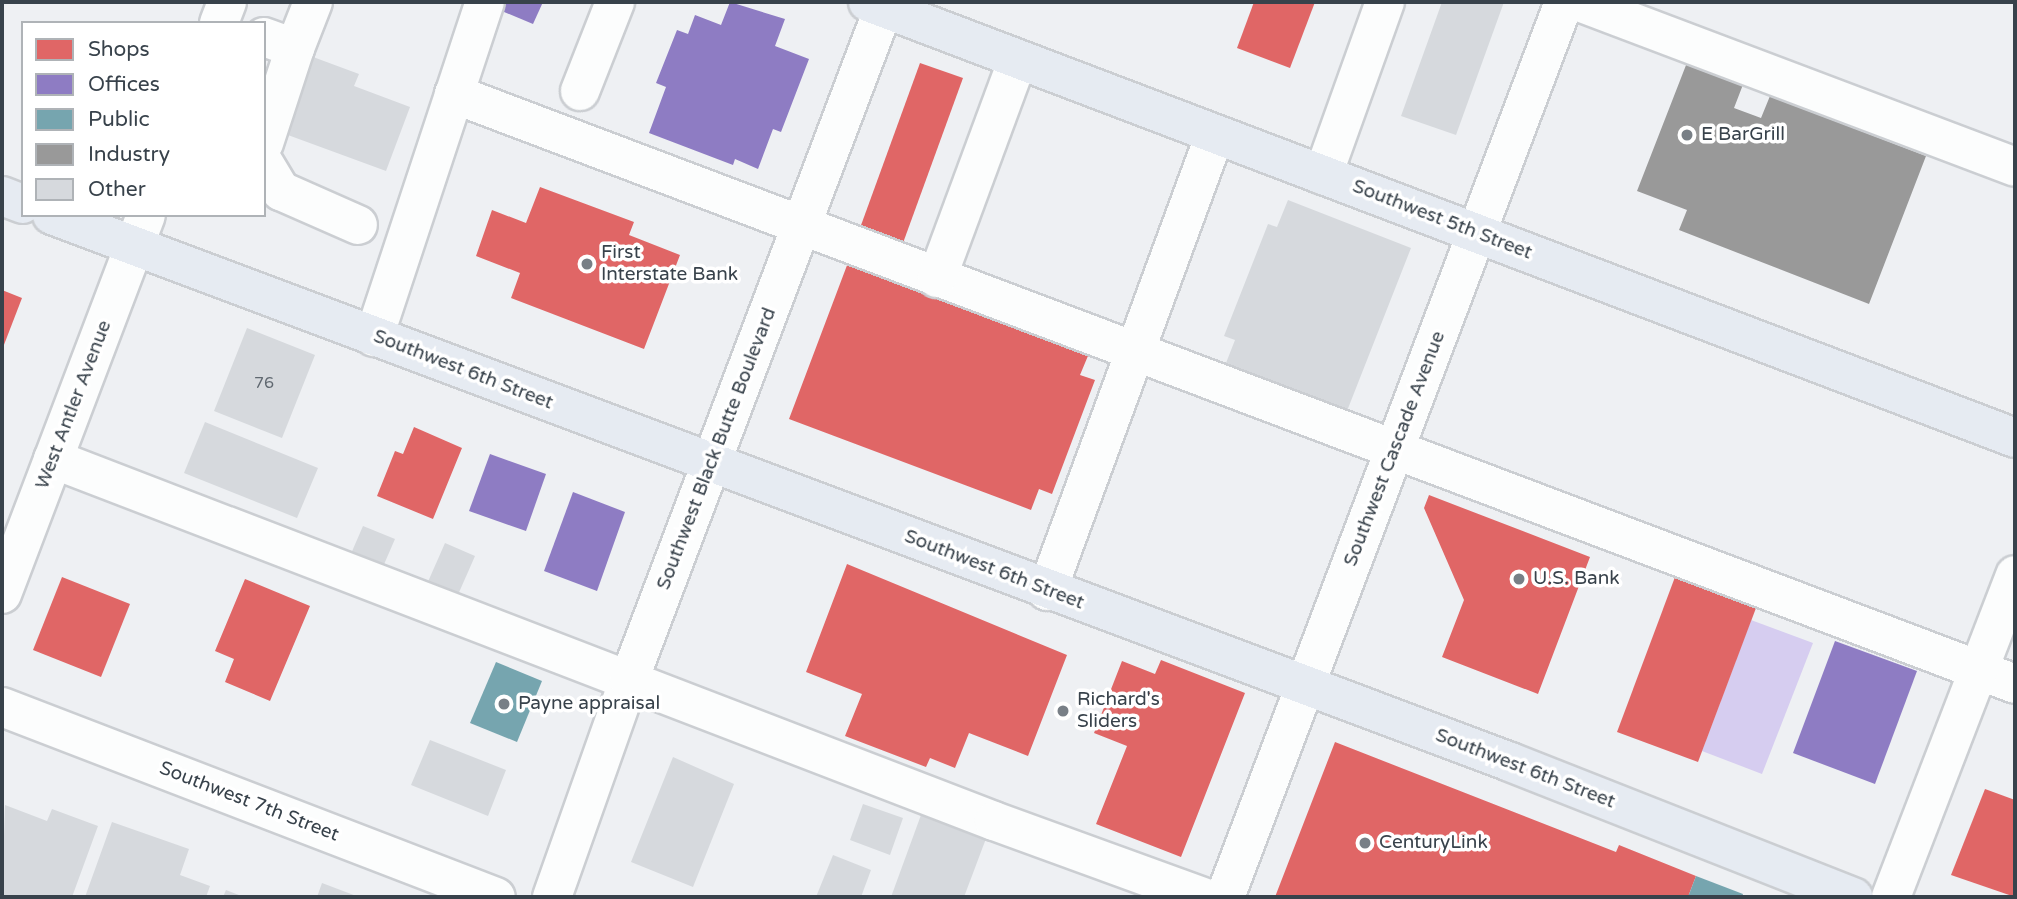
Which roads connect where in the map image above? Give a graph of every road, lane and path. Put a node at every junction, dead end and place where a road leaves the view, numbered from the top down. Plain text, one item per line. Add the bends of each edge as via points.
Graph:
1 (313, 2) edge
2 (485, 2) edge
3 (615, 2) edge
4 (1385, 2) edge
5 (1564, 2) edge
6 (1579, 2) edge
7 (879, 4) edge
8 (279, 42) edge
9 (1018, 59) junction
10 (580, 91) dead end
11 (454, 94) junction
12 (266, 130) edge
13 (1215, 134) junction
14 (266, 166) edge
15 (2015, 167) edge
16 (1323, 175) junction
17 (2, 196) edge
18 (21, 203) edge
19 (63, 217) edge
20 (358, 225) dead end
21 (802, 226) junction
22 (140, 231) edge
23 (1476, 233) junction
24 (937, 278) junction
25 (374, 337) junction
26 (1137, 354) junction
27 (2015, 438) edge
28 (1394, 451) junction
29 (53, 459) junction
30 (710, 463) junction
31 (2015, 575) edge
32 (1047, 591) junction
33 (2, 594) edge
34 (1979, 670) junction
35 (629, 680) junction
36 (2015, 684) edge
37 (1305, 685) junction
38 (2, 707) edge
39 (496, 897) edge
40 (552, 897) edge
41 (1203, 897) edge
42 (1225, 897) edge
43 (1853, 897) edge
44 (1891, 897) edge

1 - 8 street
2 - 11 street
3 - 10 street
4 - 16 street
5 - 23 street, Southwest Cascade Avenue
6 - 15 street
7 - 9 main road, Southwest 5th Street
7 - 21 street, Southwest Black Butte Boulevard
8 - 12 street
9 - 13 main road, Southwest 5th Street
9 - 24 street
11 - 21 street
11 - 25 street
13 - 16 main road, Southwest 5th Street
13 - 26 street
14 - 20 street via 281,191
16 - 23 main road, Southwest 5th Street
17 - 18 main road
19 - 22 main road, Southwest 6th Street
21 - 24 street
21 - 30 street, Southwest Black Butte Boulevard
22 - 25 main road, Southwest 6th Street
22 - 29 street, West Antler Avenue
23 - 27 main road, Southwest 5th Street
23 - 28 street, Southwest Cascade Avenue
24 - 26 street
25 - 30 main road, Southwest 6th Street
26 - 28 street
26 - 32 street
28 - 34 street
28 - 37 street, Southwest Cascade Avenue
29 - 33 street, West Antler Avenue
29 - 35 street
30 - 32 main road, Southwest 6th Street
30 - 35 street, Southwest Black Butte Boulevard
31 - 34 street
32 - 37 main road, Southwest 6th Street
34 - 36 street
34 - 44 street
35 - 40 street, Southwest Black Butte Boulevard
35 - 41 street
37 - 42 street, Southwest Cascade Avenue
37 - 43 main road, Southwest 6th Street
38 - 39 street, Southwest 7th Street

